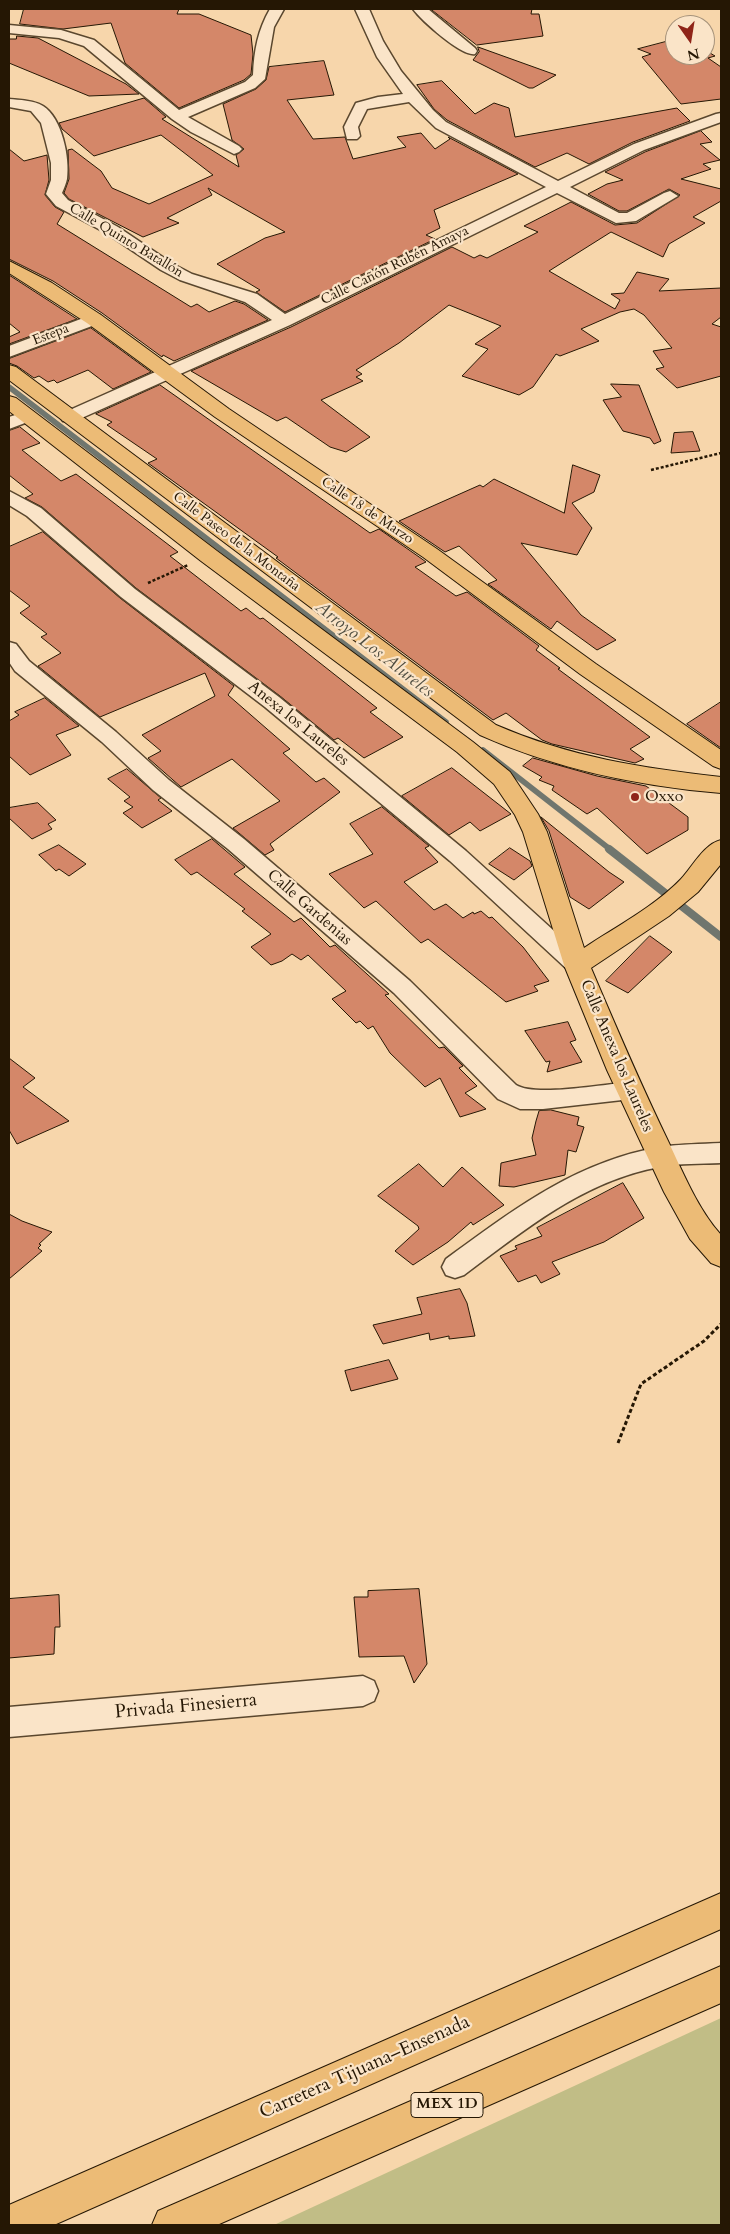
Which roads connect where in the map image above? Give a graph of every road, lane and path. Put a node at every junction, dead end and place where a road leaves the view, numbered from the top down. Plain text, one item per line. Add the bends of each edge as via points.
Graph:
1 (277, 9) edge
2 (362, 9) edge
3 (420, 9) edge
4 (9, 29) edge
5 (470, 51) dead end
6 (413, 97) junction
7 (9, 103) edge
8 (177, 116) junction
9 (721, 117) edge
10 (352, 136) dead end
11 (234, 149) dead end
12 (558, 186) junction
13 (670, 196) dead end
14 (9, 266) edge
15 (94, 319) junction
16 (284, 321) junction
17 (9, 352) edge
18 (9, 371) edge
19 (168, 374) junction
20 (9, 402) edge
21 (69, 417) junction
22 (18, 420) edge
23 (721, 454) edge
24 (652, 470) dead end
25 (9, 497) edge
26 (209, 556) junction
27 (128, 593) junction
28 (9, 648) edge
29 (721, 761) edge
30 (721, 785) edge
31 (721, 848) edge
32 (577, 965) junction
33 (631, 1091) junction
34 (721, 1154) edge
35 (660, 1157) junction
36 (721, 1255) edge
37 (455, 1267) dead end
38 (721, 1324) edge
39 (618, 1443) dead end
40 (363, 1691) dead end
41 (9, 1722) edge
42 (721, 1911) edge
43 (721, 1984) edge
44 (9, 2225) edge
45 (172, 2225) edge

1 - 8 street via 267,27 261,54 262,71 257,80
2 - 6 street via 383,55
3 - 5 street
4 - 8 street via 61,34 89,43
6 - 10 street via 361,106 351,128
6 - 12 street via 441,125
7 - 16 street, Calle Quinto Batallón via 29,106 43,114 58,152 59,182 54,194 62,203 112,230 167,267 186,277 251,298
8 - 11 street
9 - 12 street, Calle Cañón Rubén Amaya via 640,147
12 - 13 street via 623,219
12 - 16 street, Calle Cañón Rubén Amaya
14 - 15 main road, Calle 18 de Marzo
15 - 17 street, Estepa
15 - 19 main road, Calle 18 de Marzo
16 - 19 street, Calle Cañón Rubén Amaya
18 - 21 main road, Calle Paseo de la Montaña
19 - 21 street, Calle Cañón Rubén Amaya
19 - 29 main road, Calle 18 de Marzo via 430,553 588,670
20 - 22 main road, Calle Paseo de la Montaña
21 - 30 main road, Calle Paseo de la Montaña via 488,730 546,754 634,773
22 - 26 main road, Calle Paseo de la Montaña
23 - 24 path
25 - 27 street, Anexa los Laureles via 34,512
26 - 27 path
26 - 32 main road, Calle Paseo de la Montaña via 502,778 535,832
27 - 32 street, Anexa los Laureles via 272,702 429,831
28 - 33 street, Calle Gardenias via 22,666 402,987 507,1092 520,1100 543,1100
31 - 32 main road, Calle Anexa los Laureles via 689,886 660,910
32 - 33 main road, Calle Anexa los Laureles
33 - 35 main road, Calle Anexa los Laureles
34 - 35 street
35 - 36 main road, Calle Anexa los Laureles via 700,1231
35 - 37 street via 590,1177 519,1219
38 - 39 path via 704,1341 641,1384
40 - 41 street, Privada Finesierra
42 - 44 main road, Carretera Tijuana–Ensenada
43 - 45 main road, MEX 1D

